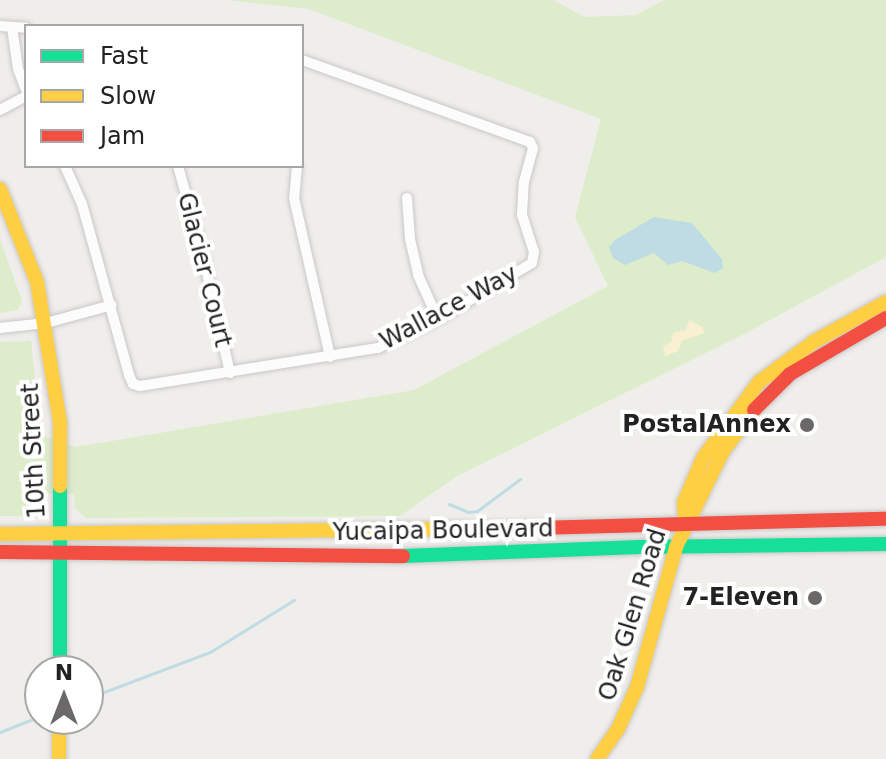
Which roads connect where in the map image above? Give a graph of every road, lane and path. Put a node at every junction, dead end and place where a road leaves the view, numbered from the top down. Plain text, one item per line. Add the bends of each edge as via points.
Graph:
1 (0, 26) edge
2 (12, 27) junction
3 (24, 28) edge
4 (304, 61) edge
5 (24, 87) edge
6 (24, 94) edge
7 (0, 110) edge
8 (66, 168) edge
9 (179, 168) edge
10 (297, 168) edge
11 (0, 189) edge
12 (407, 198) dead end
13 (886, 302) edge
14 (112, 305) junction
15 (886, 318) edge
16 (438, 319) junction
17 (46, 323) junction
18 (0, 328) edge
19 (330, 357) junction
20 (230, 373) junction
21 (886, 519) edge
22 (685, 524) junction
23 (0, 534) edge
24 (60, 534) junction
25 (886, 544) edge
26 (676, 547) junction
27 (0, 552) edge
28 (60, 553) junction
29 (60, 655) edge
30 (59, 735) edge
31 (59, 759) edge
32 (597, 759) edge

1 - 2 street
2 - 3 street
2 - 5 street
4 - 16 street, Wallace Way via 530,142 522,215 534,252 532,263
6 - 7 street
8 - 14 street, Wallace Way
9 - 20 street, Glacier Court
10 - 19 street via 294,198
11 - 17 main road, 10th Street via 29,256
12 - 16 street via 418,275
13 - 22 main road, Oak Glen Road via 815,341 759,382 703,458 684,502
14 - 17 street
14 - 20 street, Wallace Way via 133,384
15 - 22 main road, Oak Glen Road via 790,374 761,401 723,451
16 - 19 street, Wallace Way via 378,348
17 - 18 street
17 - 24 main road, 10th Street via 60,422
19 - 20 street, Wallace Way
21 - 22 main road, Yucaipa Boulevard
22 - 24 main road, Yucaipa Boulevard
22 - 26 main road, Oak Glen Road
23 - 24 main road, Yucaipa Boulevard
24 - 28 main road, 10th Street
25 - 26 main road, Yucaipa Boulevard
26 - 28 main road, Yucaipa Boulevard via 393,556
26 - 32 main road, Oak Glen Road via 637,687
27 - 28 main road, Yucaipa Boulevard
28 - 29 main road, 10th Street
30 - 31 main road

